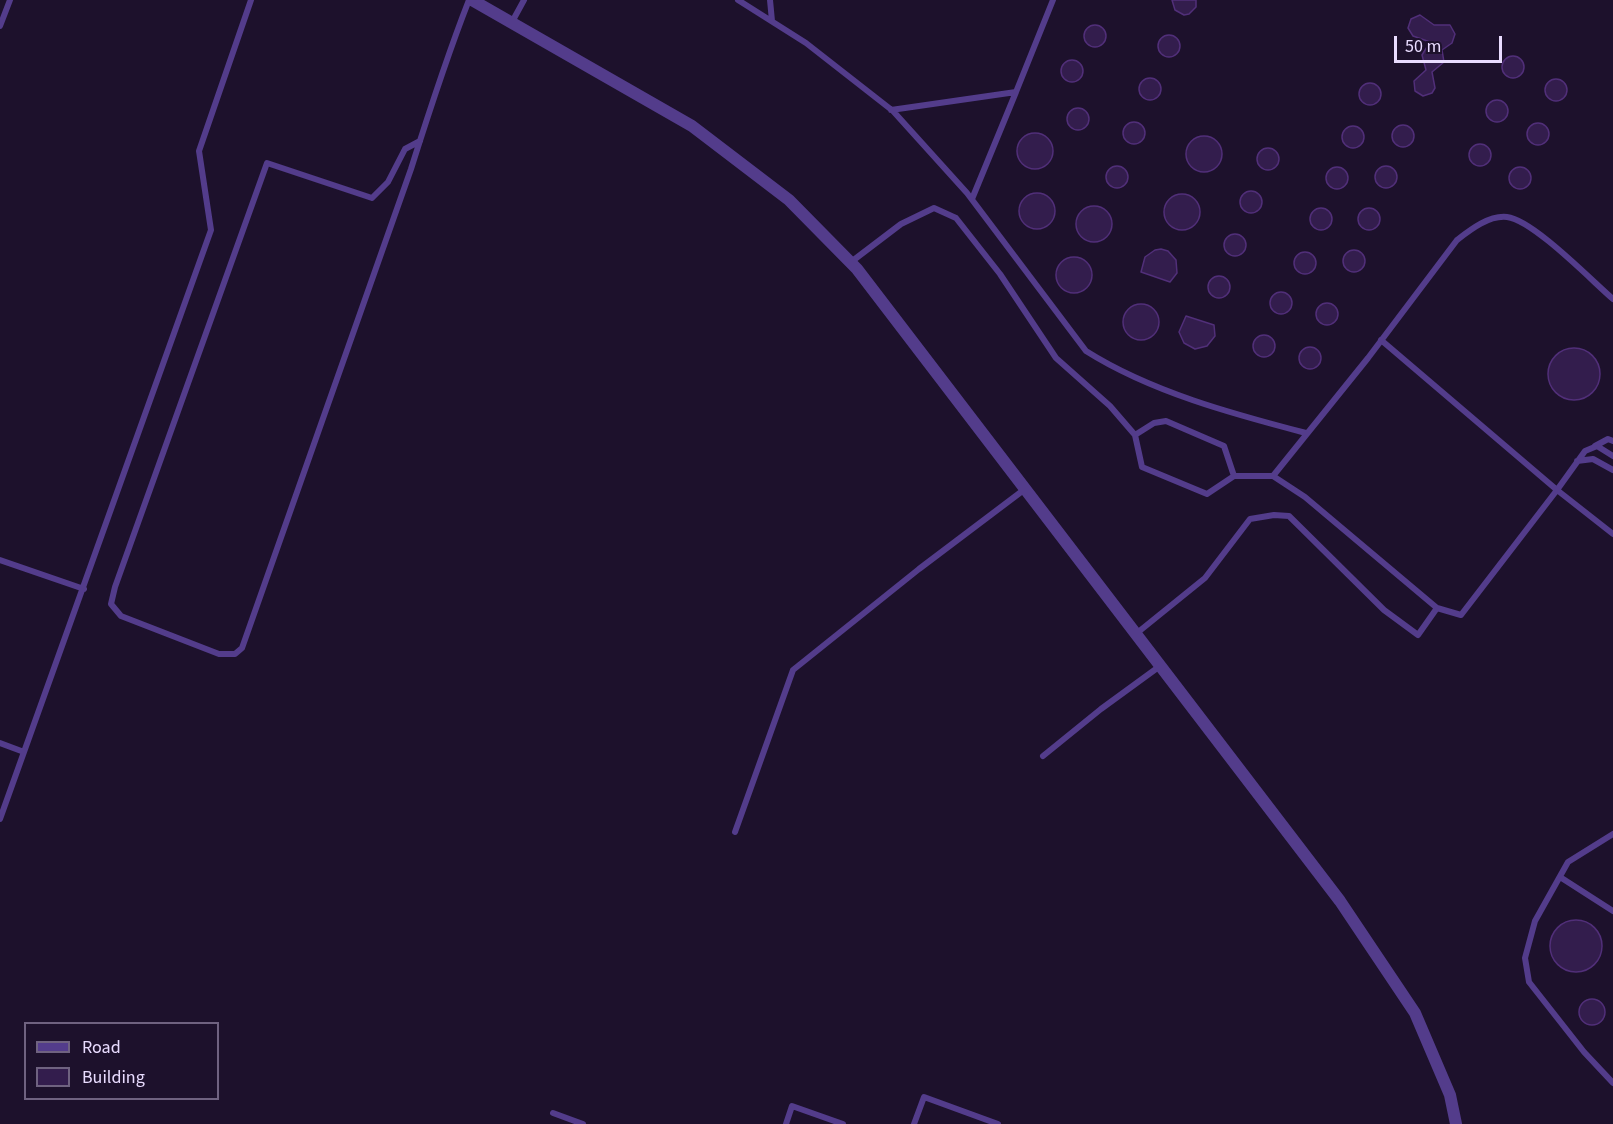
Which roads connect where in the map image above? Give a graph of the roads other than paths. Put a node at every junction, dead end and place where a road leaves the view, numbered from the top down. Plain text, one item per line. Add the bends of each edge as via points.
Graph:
1 (10, 0) edge
2 (251, 0) edge
3 (470, 0) edge
4 (524, 0) edge
5 (738, 0) edge
6 (770, 0) edge
7 (1053, 0) edge
8 (772, 21) junction
9 (512, 22) junction
10 (0, 26) edge
11 (1016, 92) junction
12 (891, 110) junction
13 (420, 141) junction
14 (972, 199) junction
15 (851, 263) junction
16 (1613, 299) edge
17 (1381, 340) junction
18 (1306, 433) junction
19 (1135, 435) junction
20 (1611, 439) edge
21 (1585, 451) junction
22 (1613, 456) edge
23 (1577, 461) junction
24 (1613, 470) edge
25 (1234, 476) junction
26 (1273, 476) junction
27 (1026, 488) junction
28 (1557, 490) junction
29 (1613, 534) edge
30 (0, 560) edge
31 (84, 589) junction
32 (1437, 608) junction
33 (1137, 633) junction
34 (1161, 665) junction
35 (0, 743) edge
36 (24, 752) junction
37 (1043, 756) dead end
38 (0, 819) edge
39 (735, 832) dead end
40 (1613, 834) edge
41 (1560, 877) junction
42 (1613, 911) edge
43 (1613, 1083) edge
44 (553, 1113) dead end
45 (583, 1124) edge
46 (786, 1124) edge
47 (843, 1124) edge
48 (914, 1124) edge
49 (998, 1124) edge
50 (1456, 1124) edge

1 - 10 lane
2 - 31 lane via 200,150 211,230
3 - 9 street
3 - 13 lane
4 - 9 lane
5 - 8 lane
6 - 8 lane
7 - 11 lane
8 - 12 lane
9 - 15 street via 692,126 789,200
11 - 12 lane
11 - 14 lane
12 - 14 lane
13 - 13 lane via 243,648 235,654 219,654 121,616 111,604 115,587 267,163 372,198 388,182 405,149
14 - 18 lane via 1086,351 1220,411
15 - 19 lane via 901,224 934,208 956,218 1000,274 1056,358 1110,406
15 - 27 street
16 - 17 lane via 1532,228 1506,217 1476,225 1457,240
17 - 18 lane
17 - 28 lane
18 - 26 lane
19 - 25 lane via 1154,423 1166,421 1224,446
19 - 25 lane via 1142,466 1176,482 1207,494
20 - 21 lane
21 - 22 lane via 1597,446
21 - 23 lane
23 - 24 lane via 1593,459
23 - 28 lane
25 - 26 lane
26 - 32 lane via 1305,497
27 - 33 street
27 - 39 lane via 793,670
28 - 29 lane
28 - 32 lane via 1461,615
30 - 31 lane
31 - 36 lane
32 - 33 lane via 1418,635 1384,610 1290,516 1274,515 1250,519 1205,578
33 - 34 street
34 - 37 lane
34 - 50 street via 1340,901 1415,1013 1450,1095
35 - 36 lane
36 - 38 lane
40 - 41 lane via 1568,862
41 - 42 lane
41 - 43 lane via 1532,930 1526,972 1529,982
44 - 45 lane
46 - 47 lane via 792,1106
48 - 49 lane via 924,1096

